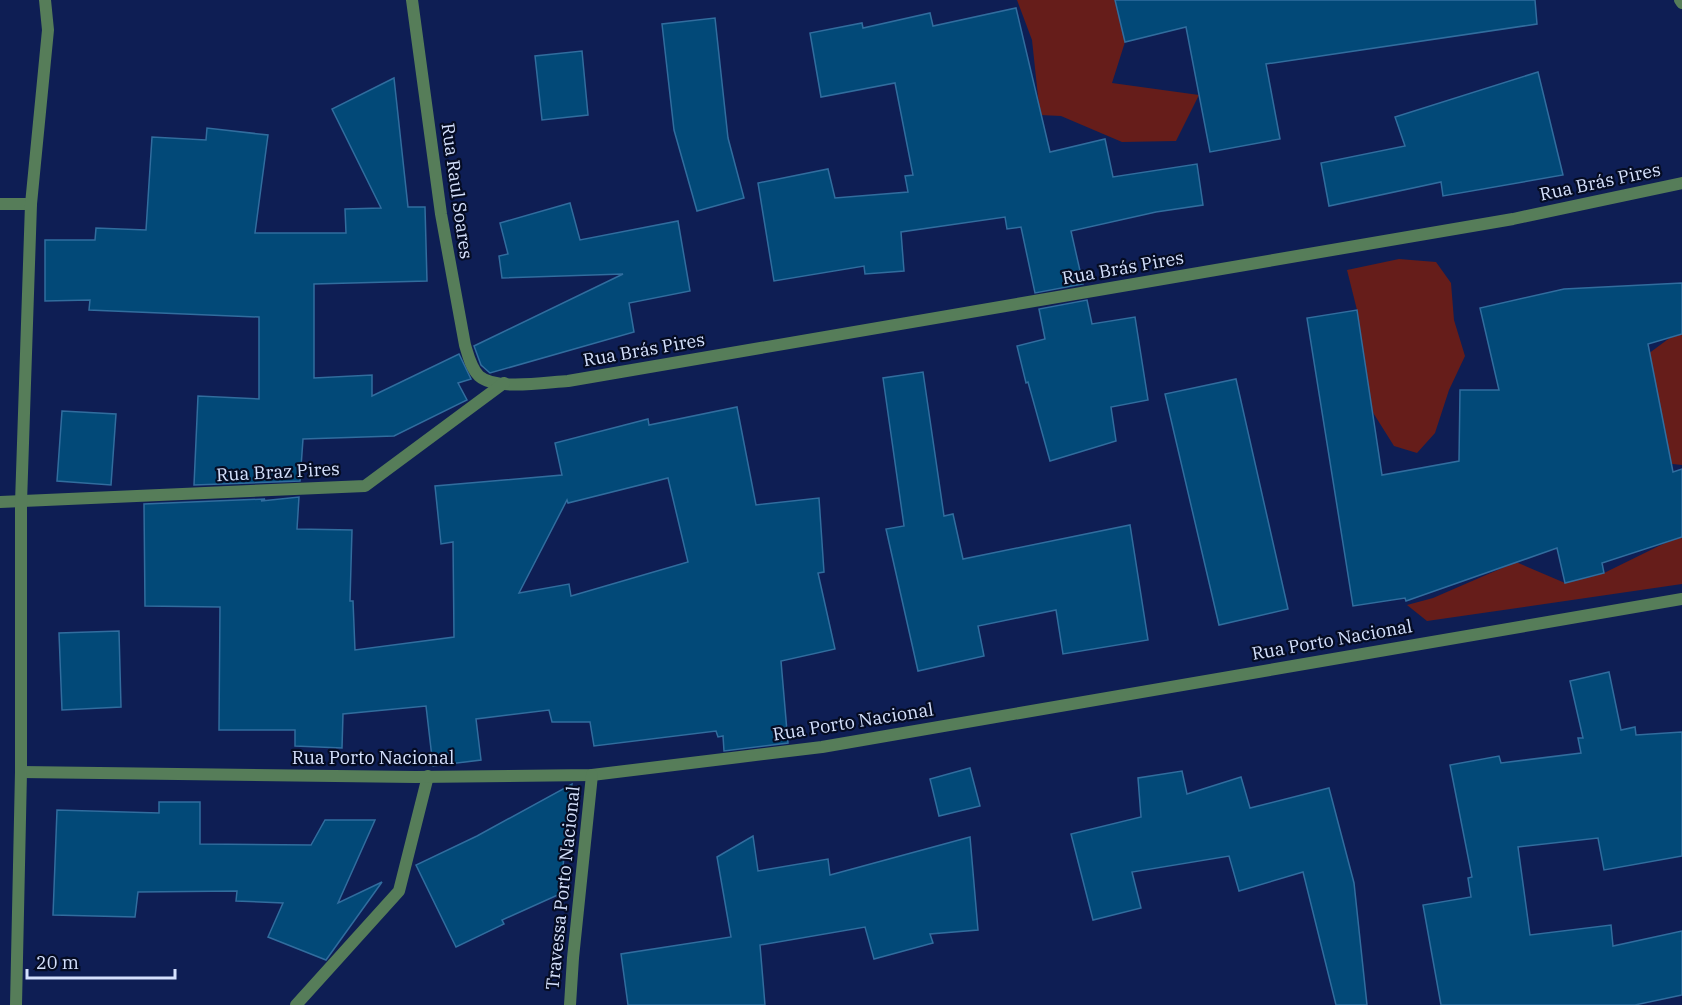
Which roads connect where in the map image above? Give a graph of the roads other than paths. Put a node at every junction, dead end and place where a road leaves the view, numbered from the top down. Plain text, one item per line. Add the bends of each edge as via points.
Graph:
1 (45, 0) edge
2 (412, 0) edge
3 (1682, 183) edge
4 (0, 204) edge
5 (31, 204) junction
6 (504, 383) junction
7 (0, 502) edge
8 (21, 503) junction
9 (1682, 599) edge
10 (21, 772) junction
11 (592, 775) junction
12 (428, 776) junction
13 (16, 1005) edge
14 (296, 1005) edge
15 (570, 1005) edge

1 - 5 street via 48,30
2 - 6 street, Rua Raul Soares via 441,214 468,357 478,375
3 - 6 street, Rua Brás Pires via 1501,221 568,381
4 - 5 street
5 - 8 street
6 - 8 street, Rua Braz Pires via 365,486
7 - 8 street, Rua Braz Pires
8 - 10 street
9 - 11 street, Rua Porto Nacional via 822,747
10 - 12 street, Rua Porto Nacional
10 - 13 street
11 - 12 street, Rua Porto Nacional
11 - 15 street, Travessa Porto Nacional
12 - 14 street via 399,891

